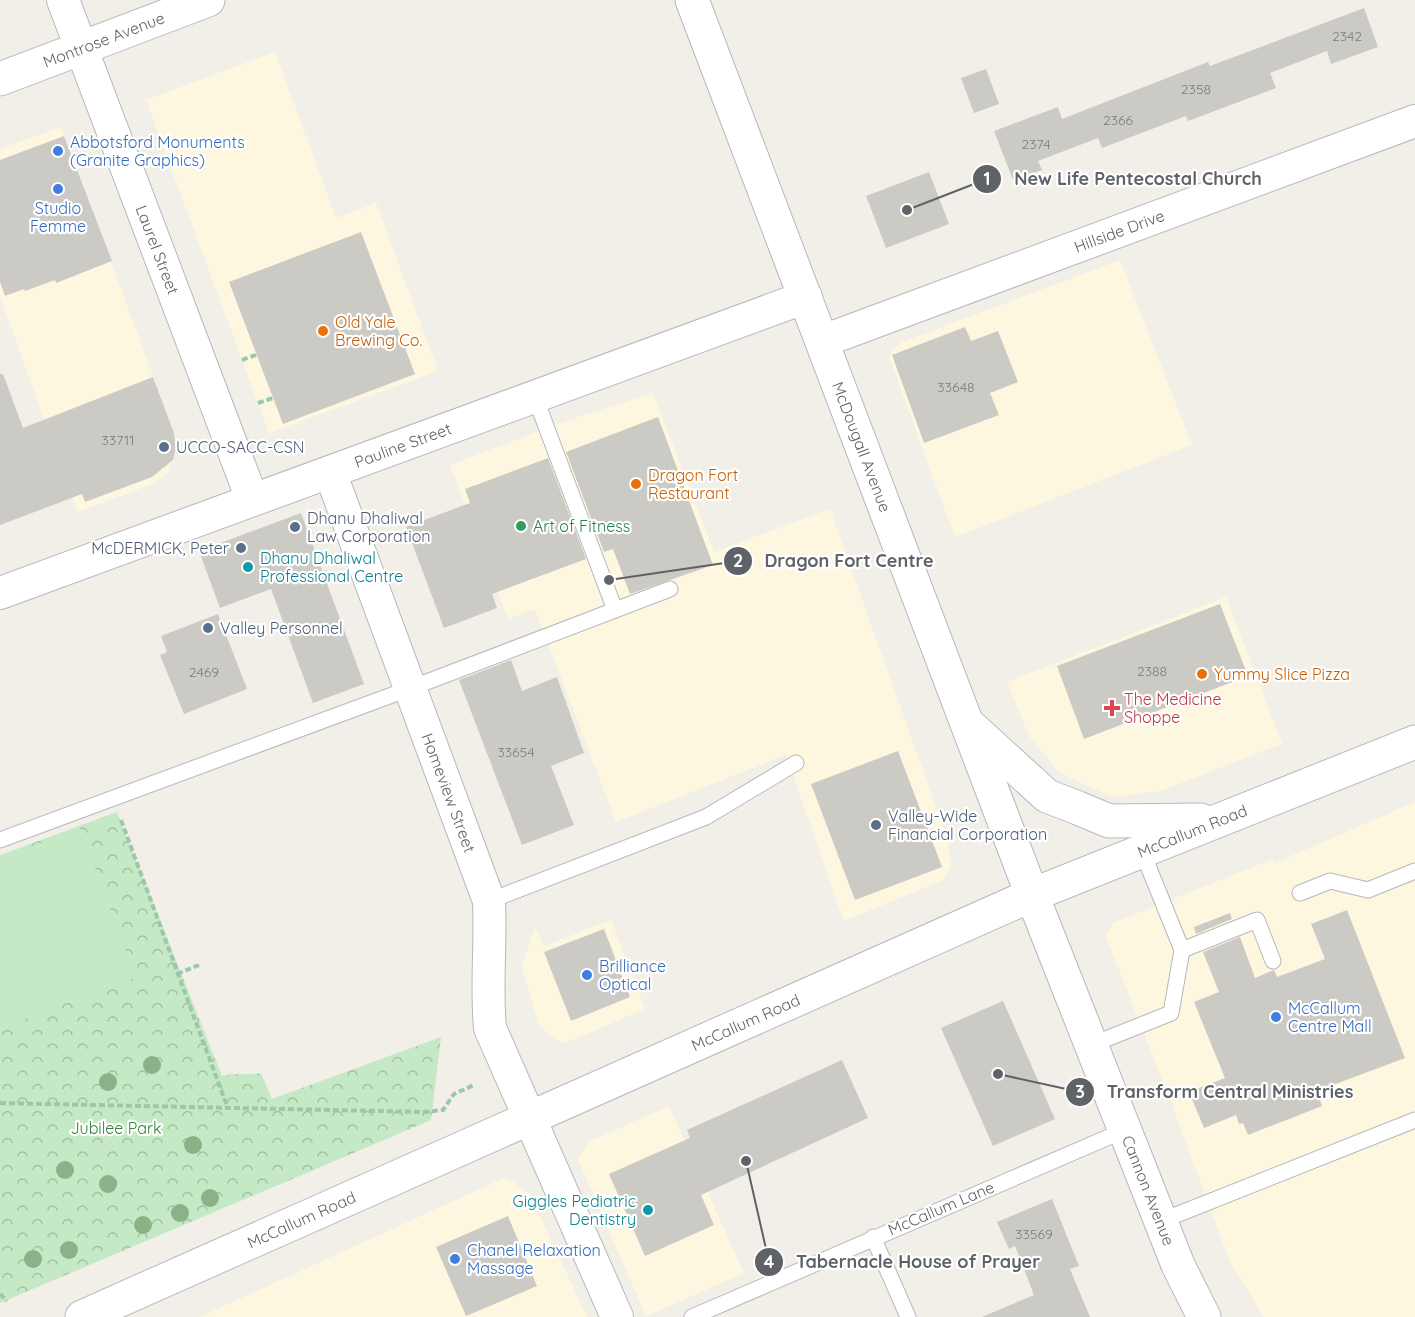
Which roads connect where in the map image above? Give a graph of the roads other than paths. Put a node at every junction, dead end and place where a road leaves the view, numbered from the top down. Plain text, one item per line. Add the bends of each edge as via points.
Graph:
1 (63, 0) edge
2 (208, 0) edge
3 (692, 0) edge
4 (81, 48) junction
5 (1, 77) edge
6 (1415, 120) edge
7 (806, 297) junction
8 (823, 341) junction
9 (536, 397) junction
10 (330, 472) junction
11 (252, 499) junction
12 (670, 589) dead end
13 (0, 593) edge
14 (615, 610) junction
15 (411, 688) junction
16 (968, 724) junction
17 (1415, 742) edge
18 (796, 763) dead end
19 (1218, 820) junction
20 (0, 840) edge
21 (1142, 850) junction
22 (1415, 871) edge
23 (1299, 893) dead end
24 (1032, 895) junction
25 (489, 901) junction
26 (1182, 950) junction
27 (1273, 960) dead end
28 (1091, 1045) junction
29 (530, 1118) junction
30 (1415, 1120) edge
31 (1125, 1130) junction
32 (1161, 1221) junction
33 (873, 1237) junction
34 (82, 1317) edge
35 (617, 1317) edge
36 (692, 1317) edge
37 (908, 1317) edge
38 (1204, 1317) edge

1 - 4 street, Laurel Street
2 - 4 main road, Montrose Avenue
3 - 7 main road, McDougall Avenue
4 - 5 main road, Montrose Avenue
4 - 11 street, Laurel Street
6 - 8 street, Hillside Drive
7 - 8 main road, McDougall Avenue
7 - 9 street, Pauline Street
8 - 16 main road, McDougall Avenue
9 - 10 street, Pauline Street
9 - 14 lane
10 - 11 street, Pauline Street
10 - 15 street, Homeview Street
11 - 13 street, Pauline Street
12 - 14 lane
14 - 15 lane
15 - 20 lane
15 - 25 street, Homeview Street
16 - 19 main road via 1047,796 1109,821
16 - 24 main road, McDougall Avenue
17 - 19 main road, McCallum Road
18 - 25 lane via 706,817
19 - 21 main road, McCallum Road
21 - 24 main road, McCallum Road
21 - 26 lane
22 - 23 lane via 1368,890 1330,882
24 - 28 main road, Cannon Avenue
24 - 29 main road, McCallum Road
25 - 29 street, Homeview Street via 490,1028
26 - 27 lane via 1257,920
26 - 28 lane via 1172,1013
28 - 31 main road, Cannon Avenue
29 - 34 main road, McCallum Road
29 - 35 street, Homeview Street
30 - 32 lane
31 - 32 main road, Cannon Avenue
31 - 33 lane, McCallum Lane
32 - 38 main road, Cannon Avenue
33 - 36 lane, McCallum Lane
33 - 37 lane

